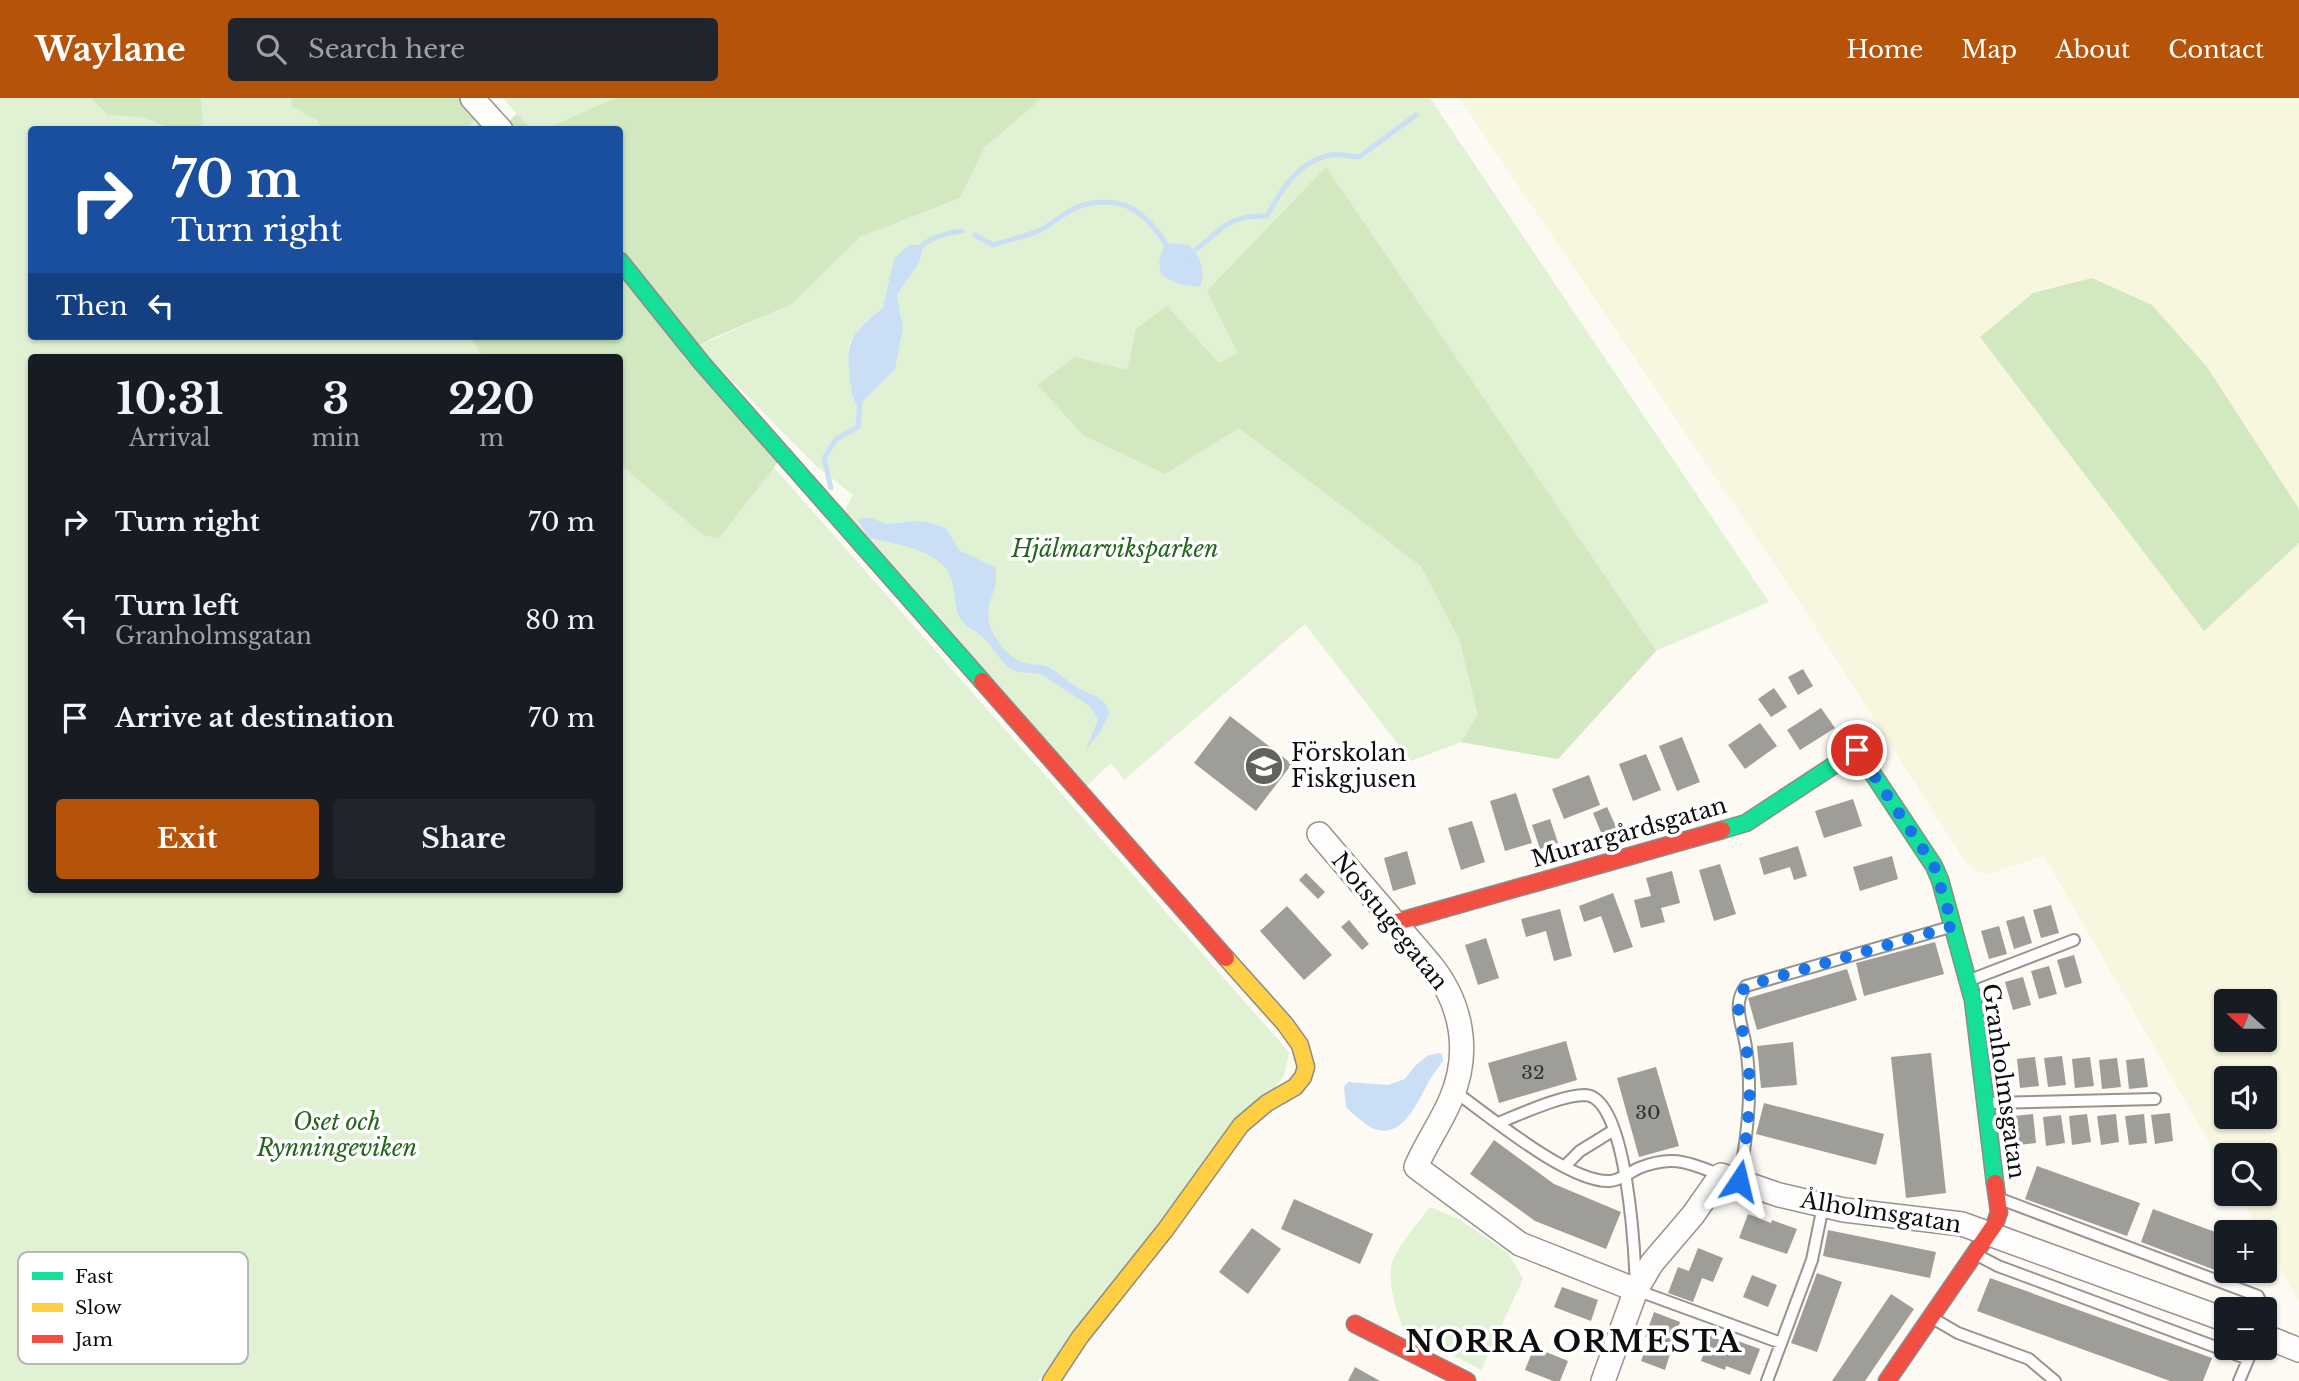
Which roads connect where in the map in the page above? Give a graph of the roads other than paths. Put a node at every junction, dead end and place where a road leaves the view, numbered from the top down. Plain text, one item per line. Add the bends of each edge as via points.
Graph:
1 (472, 98) edge
2 (497, 126) edge
3 (623, 265) edge
4 (1857, 750) joint
5 (1319, 834) dead end
6 (1396, 922) junction
7 (1953, 926) junction
8 (2074, 940) dead end
9 (1968, 981) junction
10 (1454, 1091) junction
11 (2155, 1099) dead end
12 (1985, 1104) junction
13 (1498, 1123) junction
14 (1614, 1130) junction
15 (1565, 1166) junction
16 (1625, 1174) junction
17 (1730, 1178) junction
18 (1997, 1198) junction
19 (1823, 1206) junction
20 (1988, 1233) junction
21 (1975, 1253) junction
22 (1636, 1290) junction
23 (2259, 1297) edge
24 (2214, 1316) edge
25 (1931, 1317) junction
26 (1355, 1324) dead end
27 (2277, 1341) edge
28 (1781, 1343) junction
29 (2214, 1346) edge
30 (2299, 1350) edge
31 (2248, 1360) edge
32 (1051, 1381) edge
33 (1467, 1381) edge
34 (1603, 1381) edge
35 (1767, 1381) edge
36 (1887, 1381) edge
37 (2055, 1381) edge
38 (2239, 1381) edge

1 - 2 street
3 - 32 street via 718,382 1270,1007 1305,1053 1303,1077 1241,1125
4 - 6 street, Murargårdsgatan via 1746,823
4 - 7 street, Granholmsgatan via 1934,866
5 - 6 street, Notstugegatan
6 - 10 street, Notstugegatan via 1440,976 1457,1009 1462,1038
7 - 9 street, Granholmsgatan
7 - 17 lane via 1746,986 1737,1006 1747,1049 1750,1099 1746,1140
8 - 9 lane
9 - 12 street, Granholmsgatan
10 - 13 lane
10 - 22 street, Notstugegatan via 1416,1167 1520,1244
11 - 12 lane
12 - 18 street, Granholmsgatan
13 - 14 lane via 1552,1102 1586,1095 1597,1099
13 - 15 lane
14 - 15 lane
14 - 16 lane
15 - 16 lane via 1597,1180 1613,1181
16 - 17 lane via 1677,1159
16 - 22 lane via 1633,1220
17 - 19 street, Ålholmsgatan
17 - 22 street via 1652,1263
18 - 20 street, Granholmsgatan via 1999,1212
18 - 23 lane
19 - 20 street, Ålholmsgatan via 1956,1223
19 - 28 lane via 1812,1260
20 - 21 street, Granholmsgatan
20 - 24 street, Ålholmsgatan
21 - 25 street, Granholmsgatan
21 - 29 lane via 1997,1266
22 - 28 lane
22 - 34 street
25 - 36 street, Granholmsgatan
25 - 37 lane via 1958,1333 2029,1359
26 - 33 street
27 - 30 street
28 - 35 lane
31 - 38 lane

